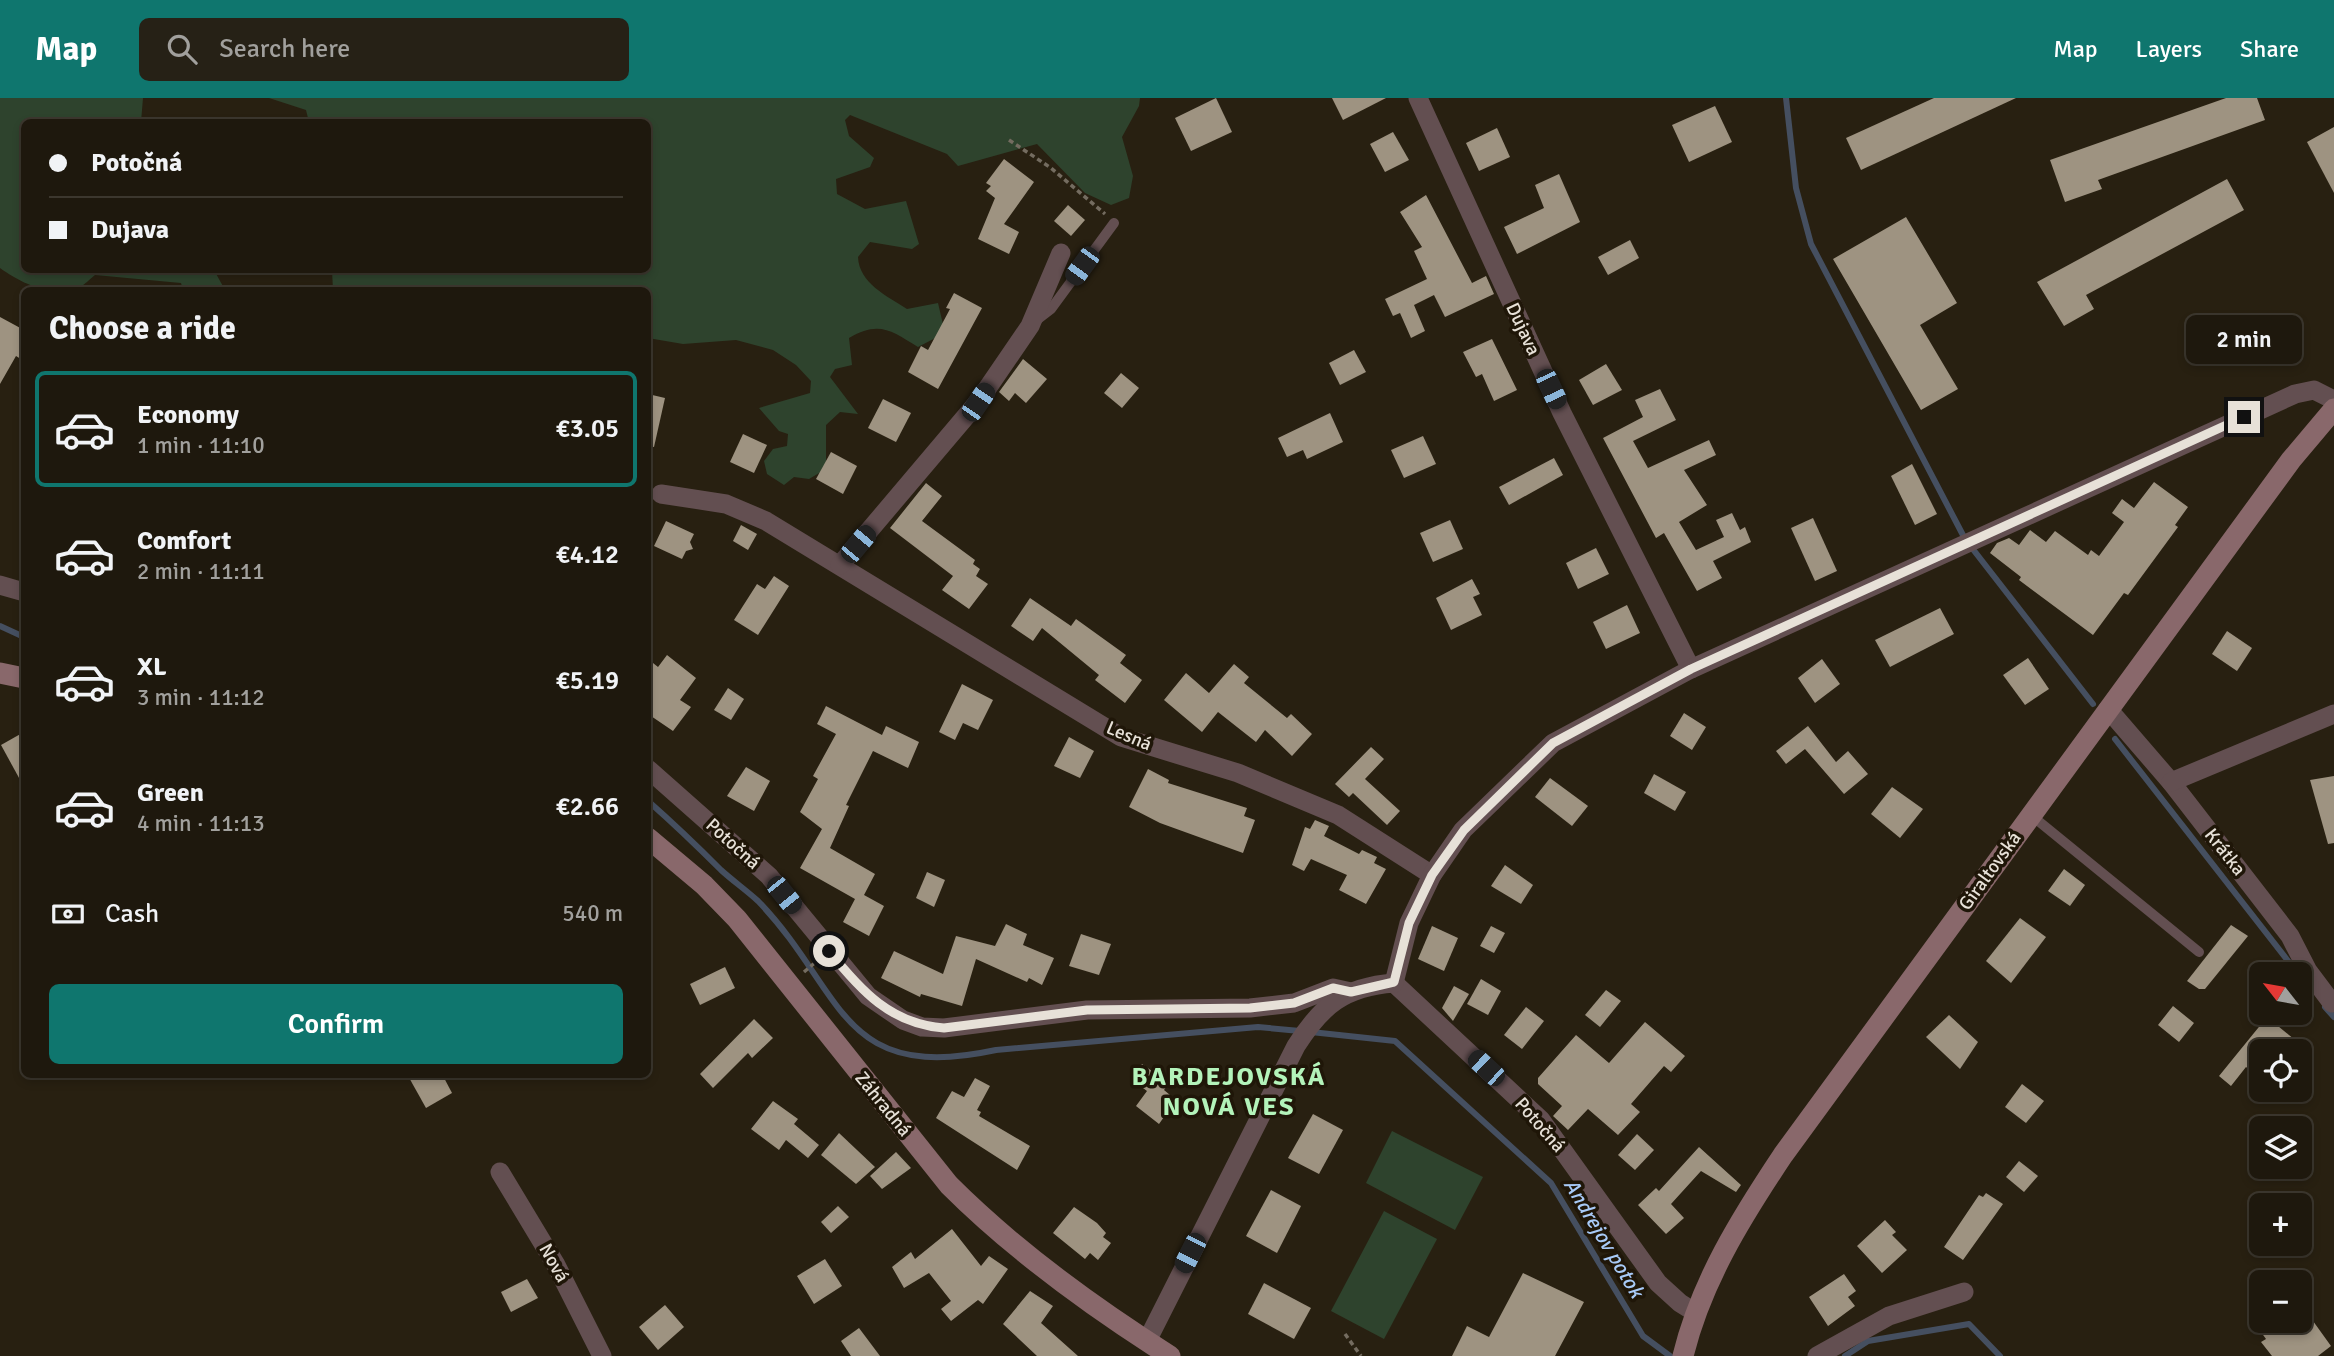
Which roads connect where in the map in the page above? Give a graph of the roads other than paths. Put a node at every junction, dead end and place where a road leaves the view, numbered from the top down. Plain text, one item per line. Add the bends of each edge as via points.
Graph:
1 (1418, 98) edge
2 (1114, 223) road end
3 (1061, 253) dead end
4 (1030, 326) junction
5 (2334, 400) edge
6 (2334, 409) edge
7 (661, 494) dead end
8 (840, 565) junction
9 (0, 585) edge
10 (21, 591) edge
11 (1691, 669) junction
12 (0, 673) edge
13 (21, 677) edge
14 (2108, 709) junction
15 (2334, 714) edge
16 (651, 772) edge
17 (2171, 782) junction
18 (2031, 815) junction
19 (651, 841) edge
20 (1432, 875) junction
21 (2199, 952) dead end
22 (1394, 982) junction
23 (1351, 992) junction
24 (2332, 1003) dead end
25 (500, 1172) dead end
26 (1964, 1292) dead end
27 (1696, 1313) junction
28 (1147, 1341) junction
29 (1690, 1353) edge
30 (602, 1356) edge
31 (1170, 1356) edge
32 (1816, 1356) edge

1 - 11 street, Dujava via 1562,413
2 - 4 lane via 1051,309
3 - 4 street
4 - 8 street via 978,402
5 - 11 street via 2314,390 2295,394
6 - 14 street, Giraltovská via 2291,460
7 - 8 street, Lesná via 726,504
8 - 20 street, Lesná via 1121,737 1238,773 1338,815
9 - 10 street
11 - 20 street via 1553,743 1464,830
12 - 13 street
14 - 17 street, Krátka
14 - 18 street, Giraltovská
15 - 17 street
16 - 23 street, Potočná via 769,876 868,996 922,1027 977,1025 1087,1010 1250,1008 1294,1003 1333,988
17 - 24 street, Krátka via 2290,936
18 - 21 lane
18 - 27 street, Giraltovská via 1783,1155 1727,1246
19 - 28 street, Záhradná via 737,919 932,1164 985,1221
20 - 22 street via 1409,923
22 - 23 street
22 - 27 street, Potočná via 1541,1120 1658,1283
23 - 28 street via 1316,1015 1296,1046
25 - 30 street, Nová via 556,1265
26 - 32 street via 1889,1316
27 - 29 street, Giraltovská
28 - 31 street, Záhradná

